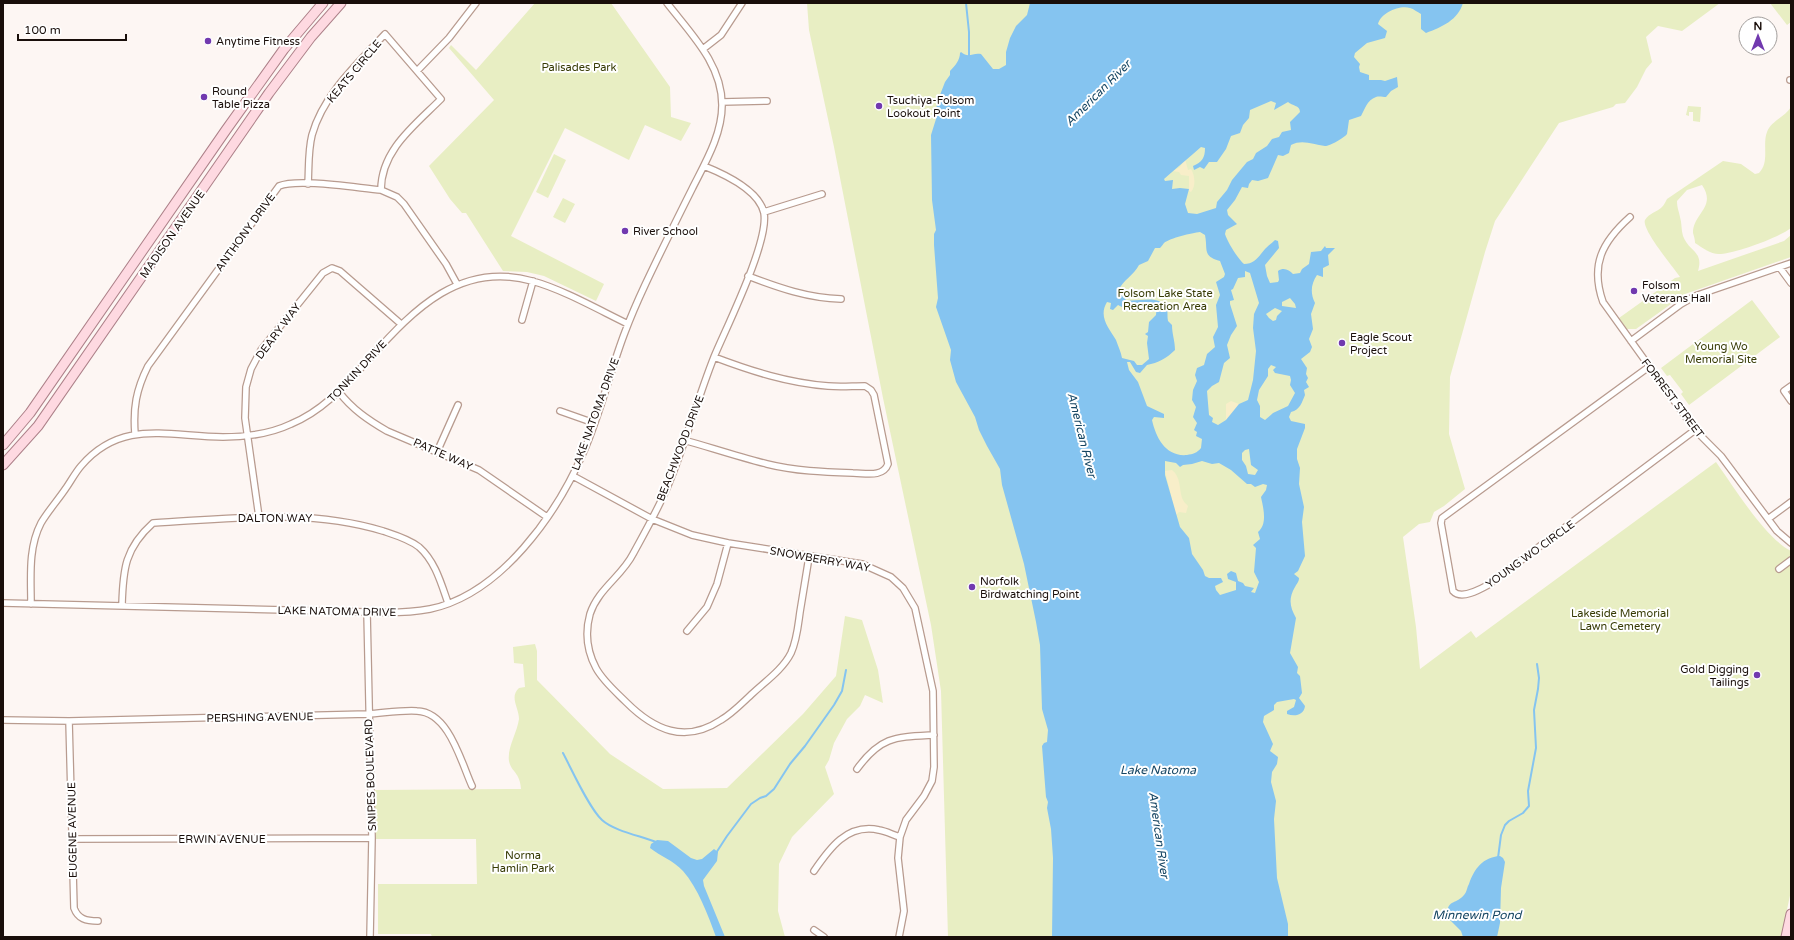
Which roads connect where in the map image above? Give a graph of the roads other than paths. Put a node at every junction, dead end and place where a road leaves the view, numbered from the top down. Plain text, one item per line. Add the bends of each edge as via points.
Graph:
1 (323, 3) edge
2 (341, 3) edge
3 (476, 3) edge
4 (667, 3) edge
5 (742, 3) edge
6 (702, 48) junction
7 (417, 71) junction
8 (767, 101) dead end
9 (722, 102) junction
10 (704, 166) junction
11 (308, 184) junction
12 (381, 190) junction
13 (822, 194) dead end
14 (764, 212) junction
15 (1630, 218) dead end
16 (1791, 263) edge
17 (1780, 268) junction
18 (748, 276) junction
19 (533, 281) junction
20 (1791, 283) edge
21 (457, 284) junction
22 (841, 299) dead end
23 (522, 320) dead end
24 (401, 324) junction
25 (628, 324) junction
26 (1631, 341) junction
27 (714, 357) junction
28 (1650, 366) junction
29 (1791, 386) edge
30 (339, 392) junction
31 (1791, 401) edge
32 (458, 405) dead end
33 (560, 411) dead end
34 (594, 424) junction
35 (1695, 430) junction
36 (135, 434) junction
37 (248, 436) junction
38 (684, 440) junction
39 (3, 445) edge
40 (437, 452) junction
41 (3, 465) edge
42 (573, 476) junction
43 (1791, 502) edge
44 (259, 517) junction
45 (547, 517) junction
46 (652, 519) junction
47 (1768, 519) junction
48 (1791, 542) edge
49 (728, 543) junction
50 (809, 557) junction
51 (1791, 560) edge
52 (1779, 569) dead end
53 (3, 603) edge
54 (448, 603) junction
55 (31, 604) junction
56 (122, 605) junction
57 (367, 612) junction
58 (687, 631) dead end
59 (368, 714) junction
60 (3, 720) edge
61 (69, 721) junction
62 (934, 735) junction
63 (858, 769) dead end
64 (472, 786) dead end
65 (900, 837) junction
66 (372, 838) junction
67 (72, 839) junction
68 (814, 871) dead end
69 (1791, 914) edge
70 (98, 921) dead end
71 (814, 930) dead end
72 (370, 937) edge
73 (824, 937) edge
74 (899, 937) edge
75 (1786, 937) edge

1 - 39 main road, MADISON AVENUE via 279,56 30,413
2 - 41 main road, MADISON AVENUE via 311,37 266,98 38,426
3 - 7 street via 449,38
4 - 6 street, LAKE NATOMA DRIVE
5 - 6 street via 721,35
6 - 9 street, LAKE NATOMA DRIVE via 719,81
7 - 11 street, KEATS CIRCLE via 385,34 349,74 323,109 310,146
7 - 12 street, KEATS CIRCLE via 441,99 394,148 384,168
8 - 9 street
9 - 10 street, LAKE NATOMA DRIVE via 720,126
10 - 14 street via 742,185 752,193
10 - 25 street, LAKE NATOMA DRIVE
11 - 12 street, ANTHONY DRIVE
11 - 36 street, ANTHONY DRIVE via 293,182 279,186 148,366 135,400
12 - 21 street, ANTHONY DRIVE via 397,197 404,204
13 - 14 street
14 - 18 street, BEACHWOOD DRIVE via 763,235
15 - 26 street, FORREST STREET via 1614,233 1602,250 1598,280 1603,302
16 - 17 street
17 - 20 street
17 - 26 street via 1695,296
18 - 22 street via 809,296
18 - 27 street, BEACHWOOD DRIVE
19 - 21 street, TONKIN DRIVE via 518,277 495,276
19 - 23 street
19 - 25 street, TONKIN DRIVE via 549,286
21 - 24 street, TONKIN DRIVE via 433,297
24 - 30 street, TONKIN DRIVE
24 - 37 street, DEARY WAY via 340,271 332,268 324,273 261,350 251,369 244,407
25 - 34 street, LAKE NATOMA DRIVE
26 - 28 street, FORREST STREET
27 - 38 street, BEACHWOOD DRIVE
27 - 38 street via 745,369 780,378 827,386 865,386 874,395 888,464 879,474 792,468 768,464
28 - 35 street, FORREST STREET
28 - 35 street, YOUNG WO CIRCLE via 1442,518 1453,591 1461,595 1488,585
29 - 31 street via 1784,391
30 - 37 street, TONKIN DRIVE via 321,408 291,424
30 - 40 street, PATTE WAY via 373,423
32 - 40 street
33 - 34 street
34 - 42 street, LAKE NATOMA DRIVE
35 - 47 street, FORREST STREET via 1721,456
36 - 37 street, TONKIN DRIVE via 149,432 222,437
36 - 55 street, TONKIN DRIVE via 105,446 85,462 42,524 31,559
37 - 44 street, DEARY WAY
38 - 46 street, BEACHWOOD DRIVE via 670,480
40 - 45 street, PATTE WAY via 479,470
42 - 45 street, LAKE NATOMA DRIVE
42 - 46 street, SNOWBERRY WAY
43 - 47 street
44 - 54 street, DALTON WAY via 327,519 377,529 410,541 428,556
44 - 56 street, DALTON WAY via 153,523 138,538 128,556 123,576
45 - 54 street, LAKE NATOMA DRIVE via 524,548 503,570 480,587
46 - 49 street, SNOWBERRY WAY via 692,535
46 - 50 street, BEACHWOOD DRIVE via 631,558 594,604 589,617 587,639 592,659 606,682 645,720 671,731 699,730 718,722 785,662 796,638
47 - 48 street, FORREST STREET via 1777,531
49 - 50 street, SNOWBERRY WAY
49 - 58 street via 717,584 707,607
50 - 62 street, SNOWBERRY WAY via 862,564 891,577 903,588 915,608 933,691
51 - 52 street
53 - 55 street, LAKE NATOMA DRIVE
54 - 57 street, LAKE NATOMA DRIVE via 412,612
55 - 56 street, LAKE NATOMA DRIVE
56 - 57 street, LAKE NATOMA DRIVE
57 - 59 street, SNIPES BOULEVARD
59 - 61 street, PERSHING AVENUE
59 - 64 street, PERSHING AVENUE via 417,711 434,716 446,728
59 - 66 street, SNIPES BOULEVARD
60 - 61 street, PERSHING AVENUE
61 - 67 street, EUGENE AVENUE
62 - 63 street via 891,739 868,754
62 - 65 street, SNOWBERRY WAY via 932,781 906,820
65 - 68 street via 873,829 848,834 834,843
65 - 74 street, SNOWBERRY WAY via 898,858 904,911
66 - 67 street, ERWIN AVENUE
66 - 72 street, SNIPES BOULEVARD
67 - 70 street, EUGENE AVENUE via 74,908 83,919
69 - 75 main road
71 - 73 street

